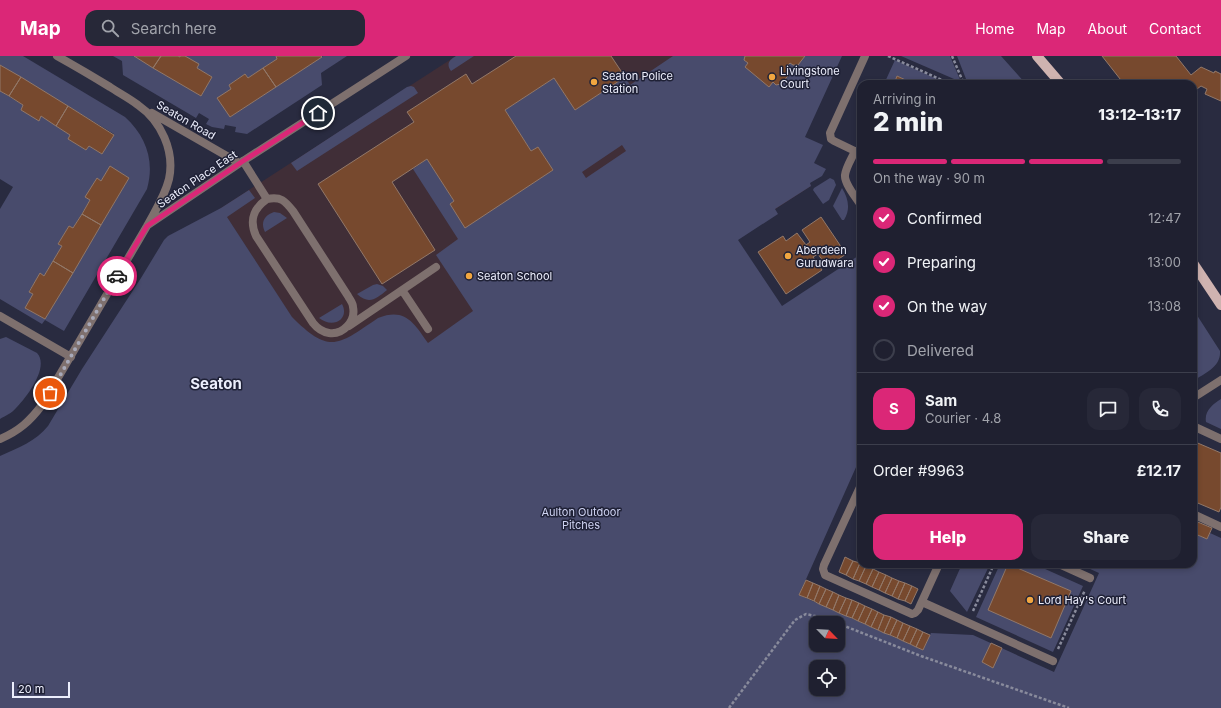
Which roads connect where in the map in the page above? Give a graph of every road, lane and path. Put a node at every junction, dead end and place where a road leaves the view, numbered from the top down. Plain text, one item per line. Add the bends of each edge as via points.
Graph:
1 (57, 56) edge
2 (406, 56) edge
3 (865, 56) edge
4 (888, 56) edge
5 (952, 56) edge
6 (1037, 56) edge
7 (894, 57) edge
8 (943, 80) edge
9 (962, 80) edge
10 (1058, 80) edge
11 (142, 108) junction
12 (857, 152) edge
13 (857, 154) edge
14 (241, 162) junction
15 (267, 199) junction
16 (857, 199) edge
17 (147, 226) junction
18 (436, 268) dead end
19 (1197, 269) edge
20 (402, 290) junction
21 (1221, 305) edge
22 (0, 316) edge
23 (428, 329) dead end
24 (343, 330) junction
25 (71, 356) junction
26 (1221, 380) edge
27 (1197, 395) edge
28 (1197, 428) edge
29 (0, 439) edge
30 (1221, 439) edge
31 (857, 494) edge
32 (1197, 516) edge
33 (1221, 527) edge
34 (937, 568) edge
35 (992, 568) edge
36 (1068, 568) edge
37 (1090, 578) joint
38 (922, 602) junction
39 (967, 623) junction
40 (1053, 661) joint
41 (728, 708) edge
42 (1070, 708) edge

1 - 11 street, Seaton Road
2 - 14 street, Seaton Place East
3 - 12 street via 830,133 831,139
4 - 7 path
5 - 9 path
6 - 10 main road
7 - 8 path
11 - 14 street, Seaton Road
11 - 17 street, Seaton Road via 162,132 170,167 165,190
13 - 16 street via 845,173 847,183
14 - 15 street
14 - 17 street, Seaton Place East
15 - 24 street via 279,198 284,201 348,296 354,313
15 - 24 street via 256,209 253,216 256,236 313,323 320,330 329,333
17 - 25 street, Seaton Place East
18 - 20 street
19 - 21 main road
20 - 23 street
20 - 24 street
22 - 25 street
25 - 29 street, Seaton Place East via 32,418 21,428
26 - 27 street
28 - 30 street
31 - 38 street via 824,565 825,575 910,613 917,612
32 - 33 street
34 - 38 street
35 - 39 path
36 - 37 street
37 - 40 path
38 - 39 street
39 - 40 street
41 - 42 path via 795,620 806,614 824,618 921,656

